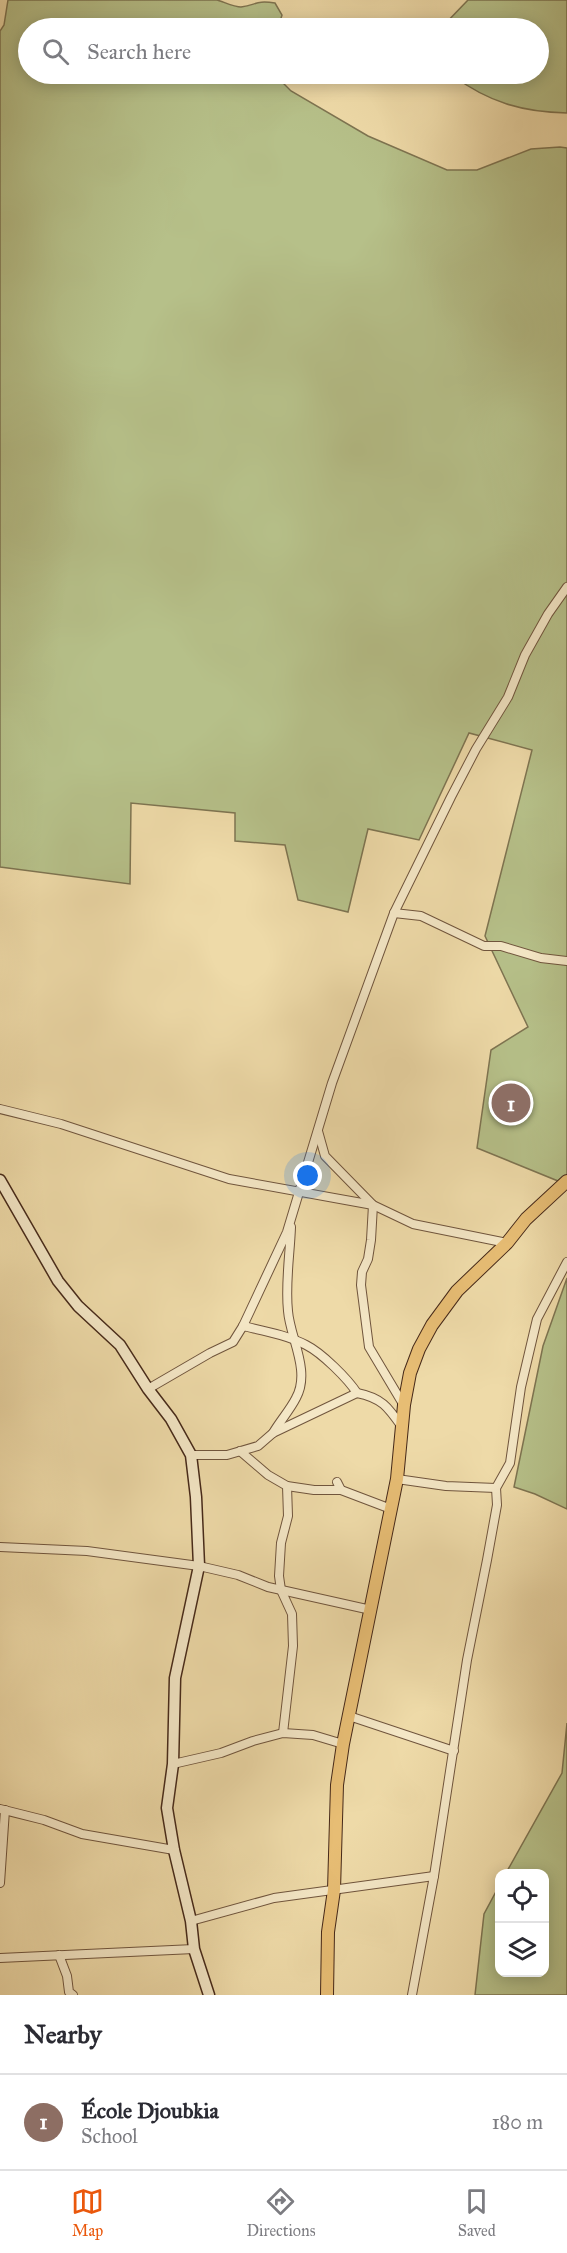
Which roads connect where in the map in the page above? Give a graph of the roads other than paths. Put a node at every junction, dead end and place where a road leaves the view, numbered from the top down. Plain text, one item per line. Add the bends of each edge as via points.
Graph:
1 (566, 590) edge
2 (394, 913) junction
3 (567, 961) edge
4 (0, 1109) edge
5 (318, 1128) junction
6 (0, 1180) edge
7 (567, 1181) edge
8 (300, 1191) junction
9 (373, 1205) junction
10 (291, 1220) junction
11 (507, 1243) junction
12 (567, 1263) edge
13 (243, 1326) junction
14 (294, 1341) junction
15 (148, 1389) junction
16 (357, 1393) junction
17 (404, 1406) junction
18 (402, 1427) junction
19 (273, 1433) junction
20 (240, 1451) junction
21 (191, 1455) junction
22 (397, 1479) junction
23 (287, 1486) junction
24 (496, 1488) junction
25 (391, 1509) junction
26 (0, 1547) edge
27 (199, 1566) junction
28 (281, 1590) junction
29 (371, 1611) junction
30 (349, 1716) junction
31 (283, 1733) junction
32 (343, 1744) junction
33 (454, 1751) junction
34 (173, 1764) junction
35 (2, 1810) edge
36 (174, 1850) junction
37 (434, 1876) junction
38 (0, 1883) edge
39 (334, 1890) junction
40 (190, 1921) junction
41 (194, 1949) junction
42 (59, 1955) junction
43 (0, 1958) edge
44 (325, 1993) edge
45 (73, 1995) edge
46 (209, 1995) edge
47 (412, 1995) edge

1 - 2 street via 525,655 508,697 471,759
2 - 3 street via 421,916 484,946 501,946
2 - 5 street
4 - 8 street via 61,1124 229,1179
5 - 8 street
5 - 9 street via 325,1156
6 - 15 street via 58,1281 78,1306 120,1345
7 - 11 main road via 526,1219
8 - 9 street
8 - 10 street
9 - 11 street via 413,1224
9 - 17 street via 371,1240 361,1285 369,1347
10 - 13 street
10 - 14 street via 288,1304
11 - 17 main road via 457,1291 432,1325 418,1349
12 - 24 street via 537,1318 521,1387 510,1463
13 - 14 street
13 - 15 street via 233,1342
14 - 16 street via 307,1346 349,1380
14 - 19 street via 302,1372 298,1396
15 - 21 street
16 - 18 street via 374,1397 387,1406
16 - 19 street
17 - 18 main road
18 - 22 main road
19 - 20 street via 258,1446
20 - 21 street
20 - 23 street
21 - 27 street
22 - 24 street
22 - 25 main road
23 - 25 street via 314,1490 339,1486
23 - 28 street
24 - 33 street via 495,1516
25 - 29 main road
26 - 27 street via 87,1551
27 - 28 street
27 - 34 street via 175,1678
28 - 29 street
28 - 31 street via 292,1614 293,1646
29 - 30 main road
30 - 32 main road
30 - 33 street
31 - 32 street via 313,1735
31 - 34 street
32 - 39 main road via 337,1785
33 - 37 street
34 - 36 street via 167,1808
35 - 36 street via 82,1834
35 - 38 street
36 - 40 street
37 - 39 street
37 - 47 street
39 - 40 street via 274,1898
39 - 44 main road
40 - 41 street
41 - 42 street
41 - 46 street
42 - 43 street
42 - 45 street

